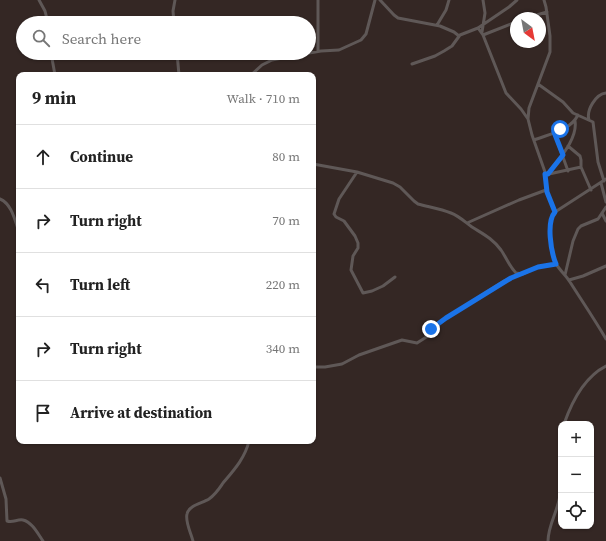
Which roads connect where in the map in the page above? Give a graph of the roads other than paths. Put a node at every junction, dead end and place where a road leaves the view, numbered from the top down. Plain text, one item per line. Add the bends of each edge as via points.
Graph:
1 (39, 0) edge
2 (176, 0) edge
3 (318, 0) edge
4 (375, 0) edge
5 (380, 0) edge
6 (449, 0) edge
7 (483, 0) edge
8 (544, 0) edge
9 (516, 1) edge
10 (547, 12) joint
11 (46, 16) edge
12 (173, 16) edge
13 (484, 24) junction
14 (510, 24) edge
15 (437, 25) junction
16 (478, 28) junction
17 (482, 34) junction
18 (459, 36) junction
19 (318, 51) joint
20 (52, 60) edge
21 (178, 60) edge
22 (272, 60) edge
23 (412, 64) dead end
24 (54, 72) edge
25 (179, 72) edge
26 (254, 72) edge
27 (538, 84) junction
28 (606, 93) edge
29 (578, 116) junction
30 (587, 118) junction
31 (528, 119) junction
32 (575, 121) junction
33 (554, 132) junction
34 (534, 140) junction
35 (568, 146) junction
36 (563, 155) junction
37 (316, 165) edge
38 (581, 167) junction
39 (568, 170) junction
40 (358, 172) junction
41 (547, 174) junction
42 (604, 181) edge
43 (546, 190) junction
44 (591, 190) junction
45 (0, 198) edge
46 (606, 202) edge
47 (606, 207) edge
48 (555, 212) junction
49 (602, 213) junction
50 (606, 221) edge
51 (467, 223) junction
52 (16, 224) edge
53 (556, 264) junction
54 (606, 266) edge
55 (520, 274) junction
56 (565, 276) junction
57 (395, 277) dead end
58 (569, 280) junction
59 (606, 340) edge
60 (606, 366) edge
61 (316, 367) edge
62 (565, 421) edge
63 (248, 444) edge
64 (0, 478) edge
65 (558, 507) edge
66 (43, 541) edge
67 (193, 541) edge
68 (548, 541) edge

1 - 11 street
2 - 12 street
3 - 19 street
4 - 19 street via 366,34 360,40 339,50
5 - 15 street via 398,18
6 - 15 street
7 - 13 street
8 - 10 street
9 - 13 street
10 - 27 street via 550,52
13 - 16 street
13 - 17 street
14 - 17 street
15 - 18 street
16 - 17 street
16 - 18 street
17 - 31 street via 506,93
18 - 23 street via 452,46 444,51
20 - 24 street
21 - 25 street
22 - 26 street
27 - 29 street
27 - 31 street via 529,108
28 - 30 street via 600,95 593,103
29 - 30 street
29 - 32 street
30 - 42 street via 594,123 598,162
31 - 34 street
32 - 33 street
32 - 35 street via 574,134
33 - 34 street
33 - 36 street
34 - 41 street
35 - 36 street
35 - 38 street via 580,156
36 - 39 street
36 - 41 street
37 - 40 street
38 - 39 street
38 - 44 street
39 - 41 street
40 - 51 street via 400,187 418,204 452,214
40 - 57 street via 339,199 334,214 344,220 358,243 351,270 363,293 372,292
41 - 43 street
42 - 44 street
42 - 46 street
43 - 48 street
43 - 51 street
44 - 48 street
45 - 52 street via 10,208
47 - 49 street
48 - 53 street via 550,241
49 - 50 street
49 - 56 street via 578,229
51 - 55 street via 490,239 514,271
53 - 55 street
53 - 56 street
54 - 58 street
55 - 61 street via 504,281 446,318 417,344 402,340 359,355 342,364
56 - 58 street
58 - 59 street
60 - 62 street via 593,374 579,391
63 - 67 street via 240,462 217,492 188,511 188,524
64 - 66 street via 6,499 7,521 26,522
65 - 68 street

